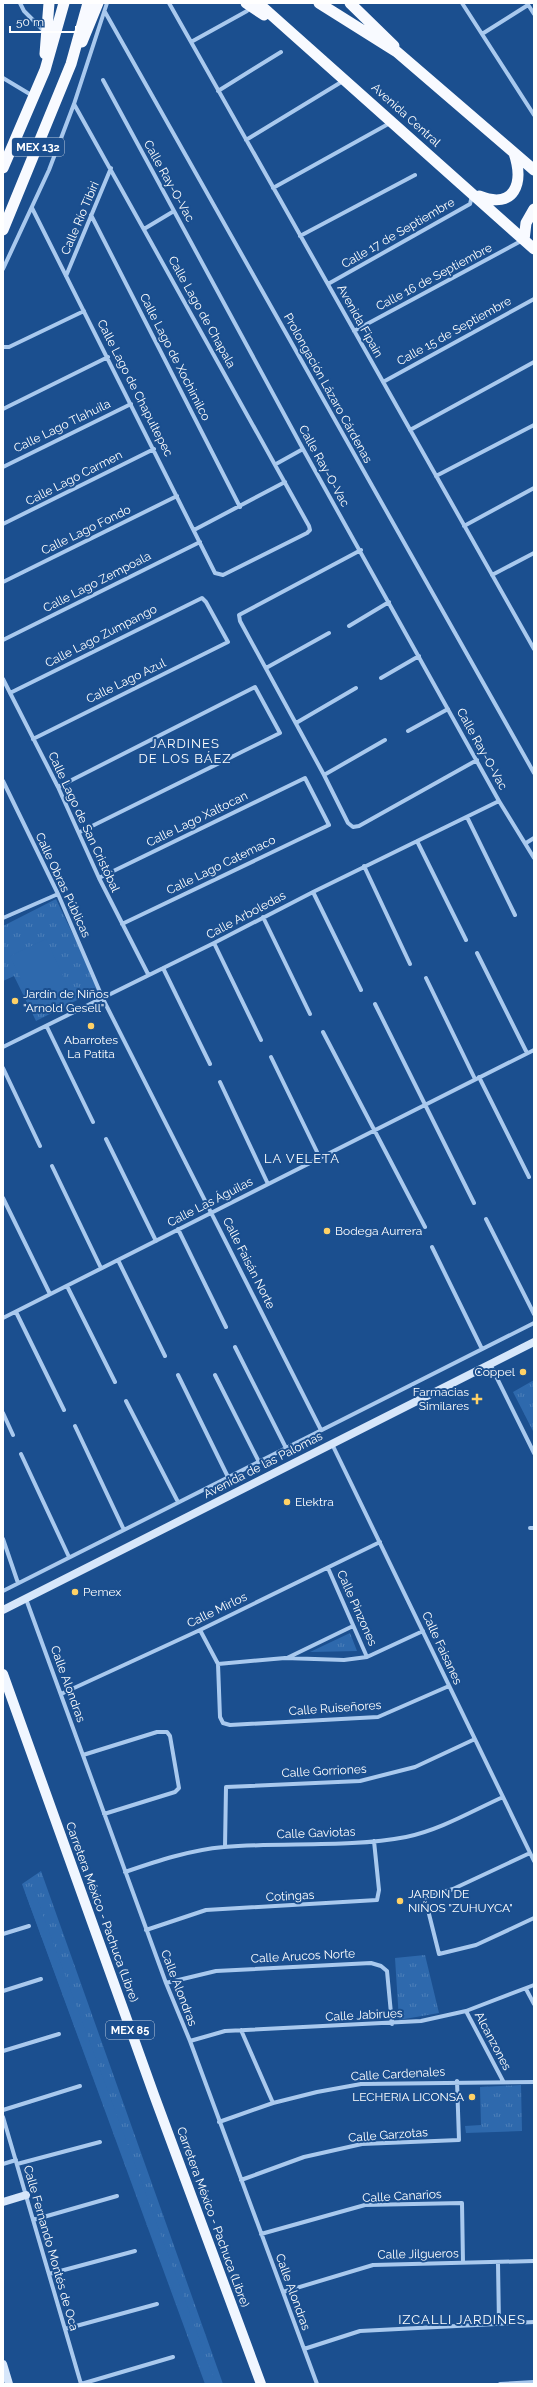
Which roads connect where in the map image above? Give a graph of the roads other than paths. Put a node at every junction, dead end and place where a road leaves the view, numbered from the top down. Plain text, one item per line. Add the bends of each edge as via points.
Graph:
1 (20, 3) edge
2 (49, 3) edge
3 (64, 3) edge
4 (88, 3) edge
5 (98, 3) edge
6 (107, 3) edge
7 (169, 3) edge
8 (258, 3) edge
9 (319, 3) edge
10 (350, 3) edge
11 (462, 3) edge
12 (528, 4) edge
13 (246, 7) edge
14 (105, 12) junction
15 (534, 14) edge
16 (277, 21) junction
17 (45, 32) junction
18 (482, 34) junction
19 (191, 42) junction
20 (281, 52) dead end
21 (397, 52) junction
22 (71, 64) junction
23 (44, 70) junction
24 (3, 78) edge
25 (346, 79) junction
26 (103, 80) dead end
27 (218, 91) junction
28 (34, 96) junction
29 (74, 104) junction
30 (534, 115) edge
31 (393, 122) junction
32 (246, 140) junction
33 (513, 151) junction
34 (3, 168) edge
35 (111, 168) junction
36 (534, 170) edge
37 (415, 175) dead end
38 (273, 188) junction
39 (473, 194) junction
40 (32, 208) junction
41 (534, 209) edge
42 (174, 211) junction
43 (92, 215) junction
44 (144, 228) junction
45 (3, 230) edge
46 (300, 236) junction
47 (524, 240) junction
48 (534, 249) edge
49 (3, 269) edge
50 (66, 276) junction
51 (328, 284) junction
52 (534, 299) edge
53 (84, 311) junction
54 (354, 331) junction
55 (3, 347) edge
56 (108, 357) junction
57 (534, 362) edge
58 (383, 382) junction
59 (131, 404) junction
60 (3, 409) edge
61 (534, 425) edge
62 (410, 430) junction
63 (154, 449) junction
64 (303, 449) junction
65 (276, 464) junction
66 (3, 467) edge
67 (436, 476) junction
68 (285, 482) junction
69 (534, 488) edge
70 (177, 496) junction
71 (240, 507) junction
72 (3, 524) edge
73 (464, 526) junction
74 (194, 530) junction
75 (200, 542) junction
76 (361, 550) junction
77 (534, 553) edge
78 (492, 575) junction
79 (219, 576) joint
80 (3, 582) edge
81 (202, 598) joint
82 (390, 602) junction
83 (349, 626) dead end
84 (329, 632) dead end
85 (3, 640) edge
86 (534, 649) edge
87 (419, 656) junction
88 (266, 668) junction
89 (381, 678) dead end
90 (3, 679) edge
91 (356, 688) dead end
92 (10, 693) junction
93 (448, 709) junction
94 (296, 723) junction
95 (408, 731) dead end
96 (33, 739) junction
97 (385, 740) dead end
98 (477, 760) junction
99 (534, 773) edge
100 (324, 775) junction
101 (3, 781) edge
102 (58, 786) junction
103 (499, 801) junction
104 (467, 817) junction
105 (329, 825) joint
106 (80, 832) junction
107 (534, 838) edge
108 (417, 841) junction
109 (526, 842) junction
110 (534, 858) edge
111 (364, 866) junction
112 (99, 878) junction
113 (313, 892) junction
114 (58, 894) junction
115 (515, 915) dead end
116 (263, 917) junction
117 (3, 918) edge
118 (122, 924) junction
119 (466, 940) dead end
120 (214, 943) junction
121 (477, 953) dead end
122 (410, 964) dead end
123 (163, 968) junction
124 (148, 974) junction
125 (426, 978) dead end
126 (361, 990) dead end
127 (103, 999) junction
128 (375, 1004) dead end
129 (310, 1014) dead end
130 (47, 1027) junction
131 (323, 1032) dead end
132 (261, 1040) dead end
133 (3, 1047) edge
134 (531, 1051) edge
135 (534, 1056) edge
136 (271, 1057) dead end
137 (210, 1064) dead end
138 (3, 1068) edge
139 (477, 1078) junction
140 (220, 1082) dead end
141 (425, 1105) junction
142 (93, 1122) dead end
143 (374, 1129) junction
144 (106, 1139) dead end
145 (40, 1146) dead end
146 (320, 1158) junction
147 (52, 1166) dead end
148 (529, 1177) dead end
149 (268, 1184) junction
150 (3, 1198) edge
151 (474, 1203) dead end
152 (212, 1212) junction
153 (486, 1219) dead end
154 (425, 1227) dead end
155 (178, 1229) junction
156 (156, 1241) junction
157 (432, 1247) dead end
158 (118, 1260) junction
159 (101, 1268) junction
160 (67, 1286) junction
161 (50, 1294) junction
162 (16, 1312) junction
163 (534, 1314) edge
164 (3, 1318) edge
165 (534, 1323) edge
166 (226, 1327) dead end
167 (534, 1342) edge
168 (235, 1347) dead end
169 (482, 1349) junction
170 (165, 1356) dead end
171 (490, 1364) junction
172 (178, 1375) dead end
173 (215, 1375) dead end
174 (115, 1382) dead end
175 (126, 1401) dead end
176 (64, 1410) dead end
177 (3, 1414) edge
178 (75, 1426) dead end
179 (321, 1430) junction
180 (13, 1435) dead end
181 (332, 1444) junction
182 (286, 1448) junction
183 (534, 1453) edge
184 (21, 1454) dead end
185 (259, 1462) junction
186 (228, 1477) junction
187 (178, 1502) junction
188 (124, 1530) junction
189 (3, 1539) edge
190 (380, 1542) junction
191 (69, 1557) junction
192 (328, 1568) junction
193 (18, 1583) junction
194 (3, 1591) edge
195 (26, 1599) junction
196 (3, 1610) edge
197 (353, 1626) junction
198 (200, 1630) junction
199 (423, 1631) junction
200 (285, 1658) junction
201 (367, 1658) junction
202 (218, 1664) junction
203 (3, 1674) edge
204 (449, 1686) junction
205 (61, 1694) junction
206 (475, 1739) junction
207 (83, 1755) junction
208 (503, 1797) junction
209 (104, 1814) junction
210 (374, 1841) junction
211 (225, 1847) junction
212 (530, 1853) junction
213 (534, 1861) edge
214 (125, 1872) junction
215 (534, 1918) edge
216 (29, 1926) dead end
217 (146, 1930) junction
218 (3, 1934) edge
219 (41, 1979) dead end
220 (166, 1983) junction
221 (534, 1985) edge
222 (526, 1989) junction
223 (3, 1991) edge
224 (534, 2004) edge
225 (466, 2011) junction
226 (392, 2024) junction
227 (241, 2030) junction
228 (59, 2034) dead end
229 (190, 2041) junction
230 (3, 2051) edge
231 (458, 2081) junction
232 (503, 2081) junction
233 (534, 2082) edge
234 (80, 2086) dead end
235 (273, 2103) junction
236 (3, 2110) edge
237 (3, 2117) edge
238 (220, 2122) junction
239 (100, 2142) dead end
240 (16, 2162) junction
241 (3, 2164) edge
242 (241, 2180) junction
243 (26, 2195) junction
244 (117, 2196) dead end
245 (3, 2202) edge
246 (33, 2220) junction
247 (261, 2234) junction
248 (134, 2251) dead end
249 (534, 2261) edge
250 (463, 2263) junction
251 (498, 2263) junction
252 (49, 2274) junction
253 (283, 2292) junction
254 (157, 2304) dead end
255 (534, 2322) edge
256 (499, 2324) junction
257 (65, 2329) junction
258 (304, 2349) junction
259 (173, 2357) dead end
260 (3, 2364) edge
261 (534, 2382) edge
262 (9, 2384) edge
263 (81, 2384) edge
264 (261, 2384) edge
265 (317, 2384) edge
266 (500, 2384) edge

1 - 17 street via 24,11
2 - 17 highway
3 - 23 highway, MEX 132
4 - 22 highway, MEX 132
5 - 22 highway via 91,26
6 - 14 street
7 - 19 street, Avenida Fipain
8 - 16 highway, Avenida Central
9 - 21 highway
10 - 21 highway via 392,41
11 - 18 street
12 - 15 street
12 - 18 street
13 - 16 highway
13 - 19 street
14 - 29 street
14 - 99 street, Prolongación Lázaro Cárdenas
16 - 25 highway, Avenida Central
17 - 23 highway
18 - 30 street
19 - 27 street, Avenida Fipain
20 - 27 street
21 - 33 highway
22 - 45 highway, MEX 132
23 - 28 highway, MEX 132
24 - 28 street
25 - 31 highway, Avenida Central
25 - 32 street
26 - 42 street, Calle Ray-O-Vac
27 - 32 street, Avenida Fipain
28 - 34 highway, MEX 132
29 - 35 street, Calle Lago de Chapala
29 - 40 street
31 - 38 street
31 - 39 highway, Avenida Central
32 - 38 street, Avenida Fipain
33 - 36 highway
33 - 39 highway via 519,167 518,187 508,198 492,201
35 - 43 street, Calle Río Tibiri
35 - 44 street, Calle Lago de Chapala
37 - 46 street
38 - 46 street, Avenida Fipain
39 - 47 highway, Avenida Central
39 - 51 street, Calle 17 de Septiembre via 470,204
40 - 49 street
40 - 50 street, Calle Lago de Chapultepec
41 - 47 highway via 526,223
42 - 44 street
42 - 64 street, Calle Ray-O-Vac
43 - 50 street, Calle Río Tibiri
43 - 71 street, Calle Lago de Xochimilco
44 - 65 street, Calle Lago de Chapala
46 - 51 street, Avenida Fipain
47 - 48 highway, Avenida Central
47 - 54 street, Calle 16 de Septiembre
50 - 53 street, Calle Lago de Chapultepec
51 - 54 street, Avenida Fipain
52 - 58 street, Calle 15 de Septiembre
53 - 55 street via 9,347
53 - 56 street, Calle Lago de Chapultepec
54 - 58 street, Avenida Fipain
56 - 59 street, Calle Lago de Chapultepec
56 - 60 street
57 - 62 street
58 - 62 street, Avenida Fipain
59 - 63 street, Calle Lago de Chapultepec
59 - 66 street, Calle Lago Tlahuila
61 - 67 street
62 - 67 street, Avenida Fipain
63 - 70 street, Calle Lago de Chapultepec
63 - 72 street, Calle Lago Carmen
64 - 65 street
64 - 76 street, Calle Ray-O-Vac
65 - 68 street, Calle Lago de Chapala
67 - 73 street, Avenida Fipain
68 - 71 street
68 - 79 street, Calle Lago de Chapala via 310,530
69 - 73 street
70 - 74 street, Calle Lago de Chapultepec
70 - 80 street, Calle Lago Fondo
71 - 74 street
73 - 78 street, Avenida Fipain
74 - 75 street, Calle Lago de Chapultepec
75 - 79 street, Calle Lago de Chapultepec via 215,573
75 - 85 street, Calle Lago Zempoala
76 - 82 street, Calle Ray-O-Vac
76 - 88 street via 239,615
77 - 78 street
78 - 86 street, Avenida Fipain
81 - 92 street, Calle Lago Zumpango
81 - 96 street, Calle Lago Azul via 228,642
82 - 83 street
82 - 87 street, Calle Ray-O-Vac
84 - 88 street
87 - 89 street
87 - 93 street, Calle Ray-O-Vac
88 - 94 street
90 - 92 street, Calle Lago de San Cristóbal
91 - 94 street
92 - 96 street, Calle Lago de San Cristóbal
93 - 95 street
93 - 98 street, Calle Ray-O-Vac
94 - 100 street
96 - 102 street, Calle Lago de San Cristóbal
97 - 100 street
98 - 100 street via 353,827 348,824
98 - 103 street, Calle Ray-O-Vac
101 - 114 street, Calle Obras Públicas
102 - 106 street, Calle Lago de San Cristóbal
102 - 106 street via 255,687 280,733
103 - 104 street, Calle Arboledas
103 - 109 street, Calle Ray-O-Vac
104 - 108 street, Calle Arboledas
104 - 115 street
105 - 112 street, Calle Lago Xaltocan via 305,778
105 - 118 street, Calle Lago Catemaco
106 - 112 street, Calle Lago de San Cristóbal
107 - 109 street
108 - 111 street, Calle Arboledas
108 - 119 street
109 - 110 street, Calle Ray-O-Vac
111 - 113 street, Calle Arboledas
111 - 122 street
112 - 118 street, Calle Lago de San Cristóbal
113 - 116 street, Calle Arboledas
113 - 126 street
114 - 117 street
114 - 127 street, Calle Obras Públicas
116 - 120 street, Calle Arboledas
116 - 129 street
118 - 124 street, Calle Lago de San Cristóbal
120 - 123 street, Calle Arboledas
120 - 132 street
121 - 134 street
123 - 124 street, Calle Arboledas
123 - 137 street
124 - 127 street, Calle Arboledas
125 - 139 street
127 - 130 street, Calle Arboledas
127 - 152 street, Calle Faisán Norte
128 - 141 street
130 - 133 street, Calle Arboledas
130 - 142 street
131 - 143 street
134 - 135 street
134 - 139 street, Calle Las Águilas
136 - 146 street
138 - 145 street
139 - 141 street, Calle Las Águilas
139 - 148 street
140 - 149 street
141 - 143 street, Calle Las Águilas
141 - 151 street
143 - 146 street, Calle Las Águilas
143 - 154 street
144 - 156 street
146 - 149 street, Calle Las Águilas
147 - 159 street
149 - 152 street, Calle Las Águilas
150 - 161 street
152 - 155 street, Calle Las Águilas
152 - 179 street, Calle Faisán Norte
153 - 163 street
155 - 156 street, Calle Las Águilas
155 - 166 street
156 - 158 street, Calle Las Águilas
157 - 169 street
158 - 159 street, Calle Las Águilas
158 - 170 street
159 - 160 street, Calle Las Águilas
160 - 161 street, Calle Las Águilas
160 - 174 street
161 - 162 street, Calle Las Águilas
162 - 164 street, Calle Las Águilas
162 - 176 street
165 - 169 street, Avenida de las Palomas
167 - 171 main road, Avenida de las Palomas
168 - 182 street
169 - 179 street, Avenida de las Palomas
171 - 181 main road, Avenida de las Palomas
171 - 183 street
172 - 186 street
173 - 185 street
175 - 187 street
177 - 180 street
178 - 188 street
179 - 182 street, Avenida de las Palomas
181 - 190 street, Calle Faisanes
181 - 195 main road, Avenida de las Palomas
182 - 185 street, Avenida de las Palomas
184 - 191 street
185 - 186 street, Avenida de las Palomas
186 - 187 street, Avenida de las Palomas
187 - 188 street, Avenida de las Palomas
188 - 191 street, Avenida de las Palomas
189 - 193 street
190 - 192 street, Calle Mirlos
190 - 199 street, Calle Faisanes
191 - 193 street, Avenida de las Palomas
192 - 197 street, Calle Pinzones
192 - 198 street, Calle Mirlos
193 - 194 street, Avenida de las Palomas
195 - 196 main road, Avenida de las Palomas
195 - 205 street, Calle Alondras
197 - 200 street
197 - 201 street, Calle Pinzones
198 - 202 street
198 - 205 street, Calle Mirlos
199 - 201 street
199 - 204 street, Calle Faisanes
200 - 201 street
200 - 202 street
202 - 204 street, Calle Ruiseñores via 220,1717 223,1723 230,1725 378,1717
203 - 264 main road, Carretera México - Pachuca (Libre) / MEX 85
204 - 206 street, Calle Faisanes
205 - 207 street, Calle Alondras
206 - 208 street, Calle Faisanes
206 - 211 street, Calle Gorriones via 415,1767 360,1781 226,1787
207 - 209 street, Calle Alondras
207 - 209 street via 157,1732 167,1732 170,1736 179,1788 175,1792
208 - 210 street, Calle Gaviotas via 430,1831
208 - 212 street, Calle Faisanes
209 - 214 street, Calle Alondras
210 - 211 street, Calle Gaviotas
210 - 217 street, Cotingas via 379,1890 377,1900 206,1910
211 - 214 street, Calle Gaviotas via 183,1854
212 - 213 street, Calle Faisanes
212 - 215 street via 453,1889 425,1898 439,1954 476,1945
214 - 217 street, Calle Alondras
216 - 218 street
217 - 220 street, Calle Alondras
219 - 223 street
220 - 226 street, Calle Arucos Norte via 216,1971 371,1963 387,1971
220 - 229 street, Calle Alondras
221 - 222 street, Calle Jabirues
222 - 224 street
222 - 225 street, Calle Jabirues
225 - 226 street, Calle Jabirues via 421,2021
225 - 232 street, Alcanzones
226 - 227 street, Calle Jabirues
227 - 229 street, Calle Jabirues via 224,2031
227 - 235 street
228 - 230 street
229 - 238 street, Calle Alondras
231 - 232 street, Calle Cardenales
231 - 235 street, Calle Cardenales via 361,2084
231 - 242 street, Calle Garzotas via 459,2140 362,2144 304,2157
232 - 233 street, Calle Cardenales
234 - 236 street
235 - 238 street, Calle Cardenales
237 - 240 street, Calle Fernando Montés de Oca
238 - 242 street, Calle Alondras
239 - 240 street
240 - 241 street
240 - 243 street, Calle Fernando Montés de Oca
242 - 247 street, Calle Alondras
243 - 245 main road
243 - 246 street, Calle Fernando Montés de Oca
244 - 246 street
246 - 252 street, Calle Fernando Montés de Oca
247 - 250 street, Calle Canarios via 365,2205 462,2203
247 - 253 street, Calle Alondras
248 - 252 street
249 - 251 street, Calle Jilgueros
250 - 251 street, Calle Jilgueros
250 - 253 street, Calle Jilgueros via 373,2265
251 - 256 street
252 - 257 street, Calle Fernando Montés de Oca
253 - 258 street, Calle Alondras
254 - 257 street
255 - 256 street
256 - 258 street via 360,2331
257 - 263 street, Calle Fernando Montés de Oca
258 - 265 street, Calle Alondras
259 - 263 street
260 - 262 main road
261 - 266 street

